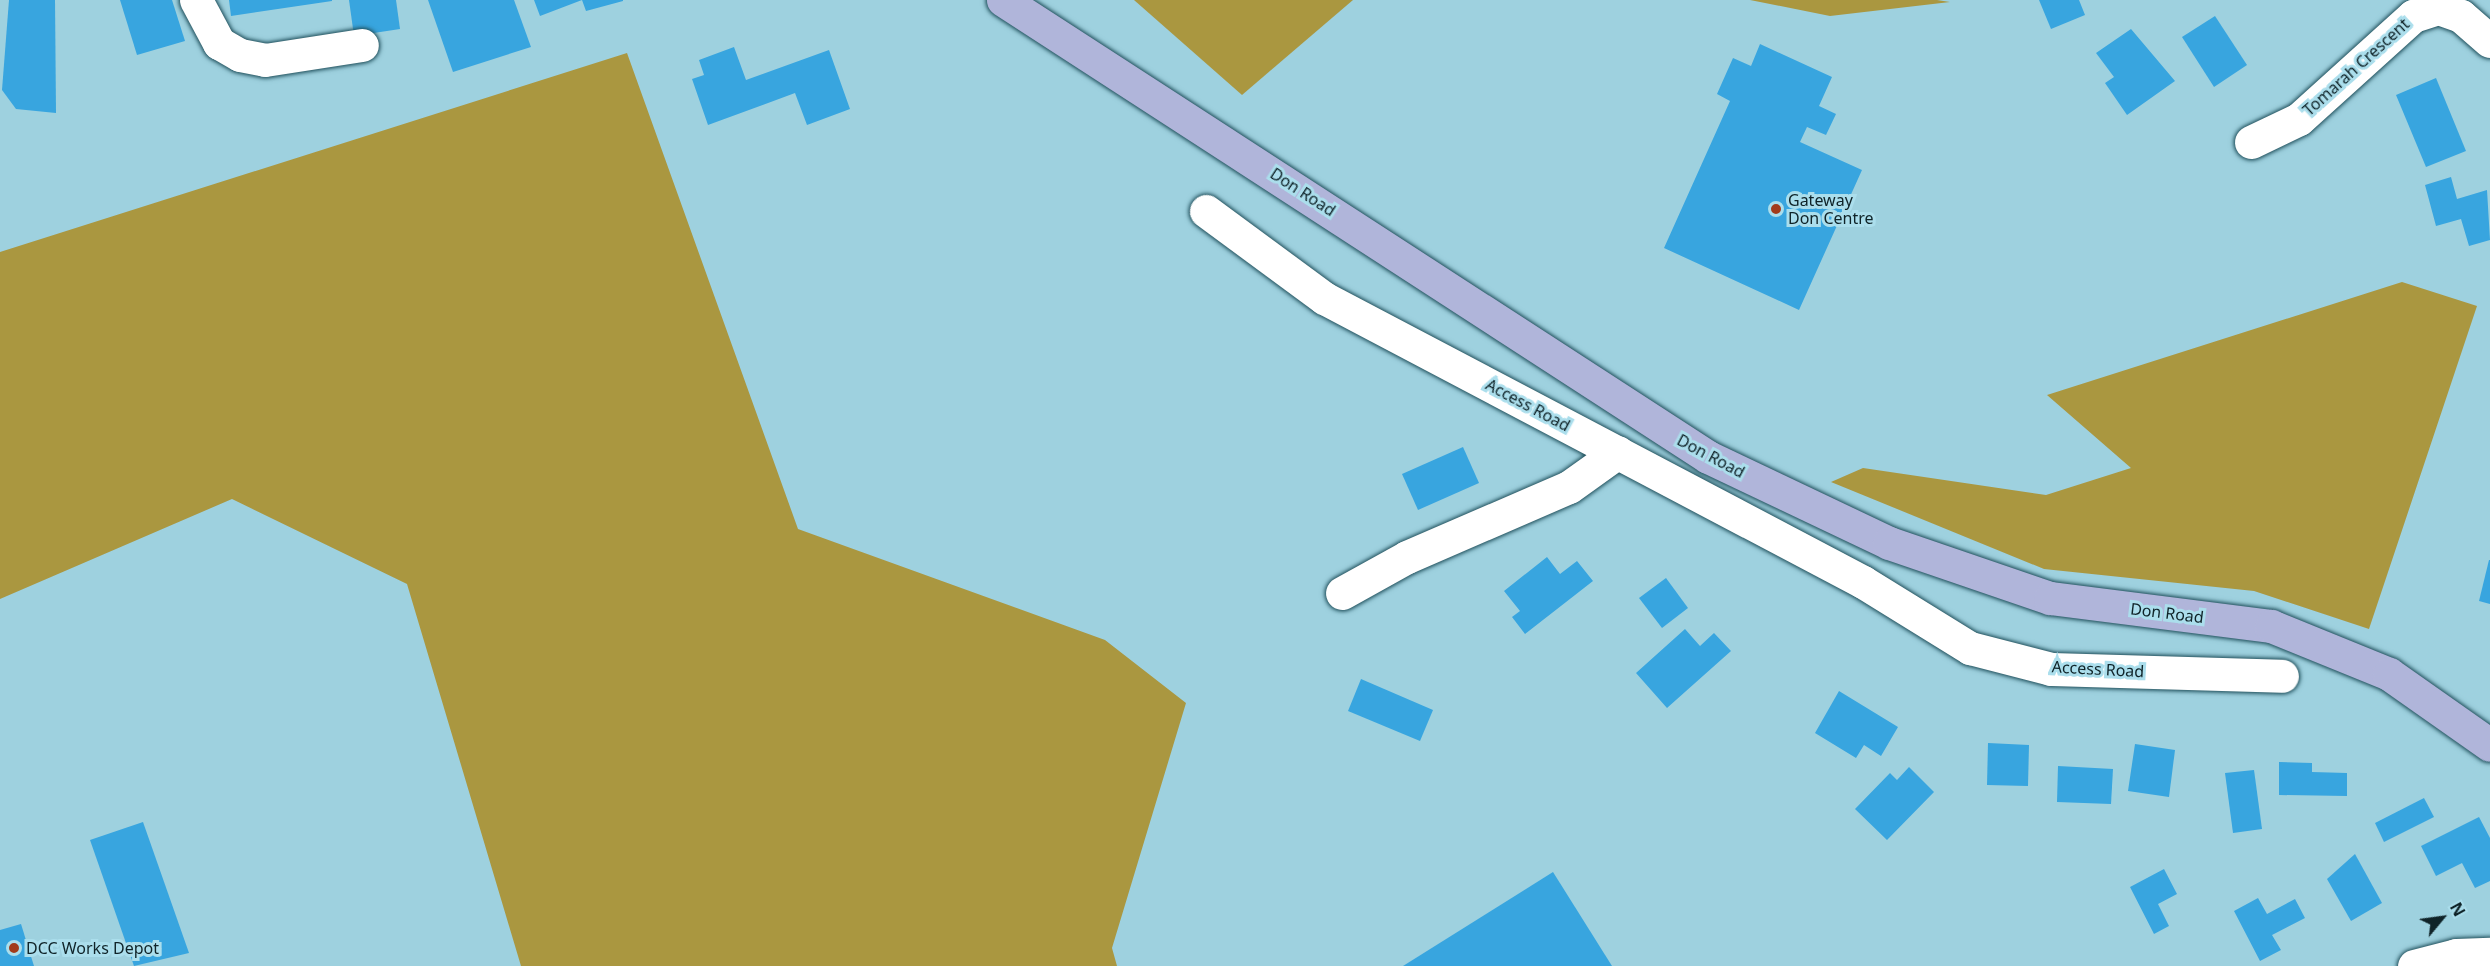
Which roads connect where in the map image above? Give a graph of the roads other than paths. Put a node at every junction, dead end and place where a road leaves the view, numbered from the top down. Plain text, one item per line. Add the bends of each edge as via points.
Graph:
1 (196, 0) edge
2 (1003, 0) edge
3 (2490, 40) edge
4 (362, 45) dead end
5 (2251, 142) dead end
6 (1206, 211) dead end
7 (1618, 452) junction
8 (1889, 543) junction
9 (1863, 582) junction
10 (1342, 593) dead end
11 (2282, 676) dead end
12 (2490, 745) edge
13 (2490, 954) edge
14 (2414, 966) edge

1 - 4 street via 219,43 240,55 265,60
2 - 8 main road, Don Road via 1307,193 1584,381 1708,457
3 - 5 street, Tomarah Crescent via 2462,16 2438,8 2413,16 2299,119
6 - 7 street, Access Road via 1324,298
7 - 9 street, Access Road
7 - 10 street via 1569,487 1407,557
8 - 9 street
8 - 12 main road, Don Road via 2050,597 2271,626 2389,674
9 - 11 street, Access Road via 1970,648 2050,669
13 - 14 street via 2456,955

